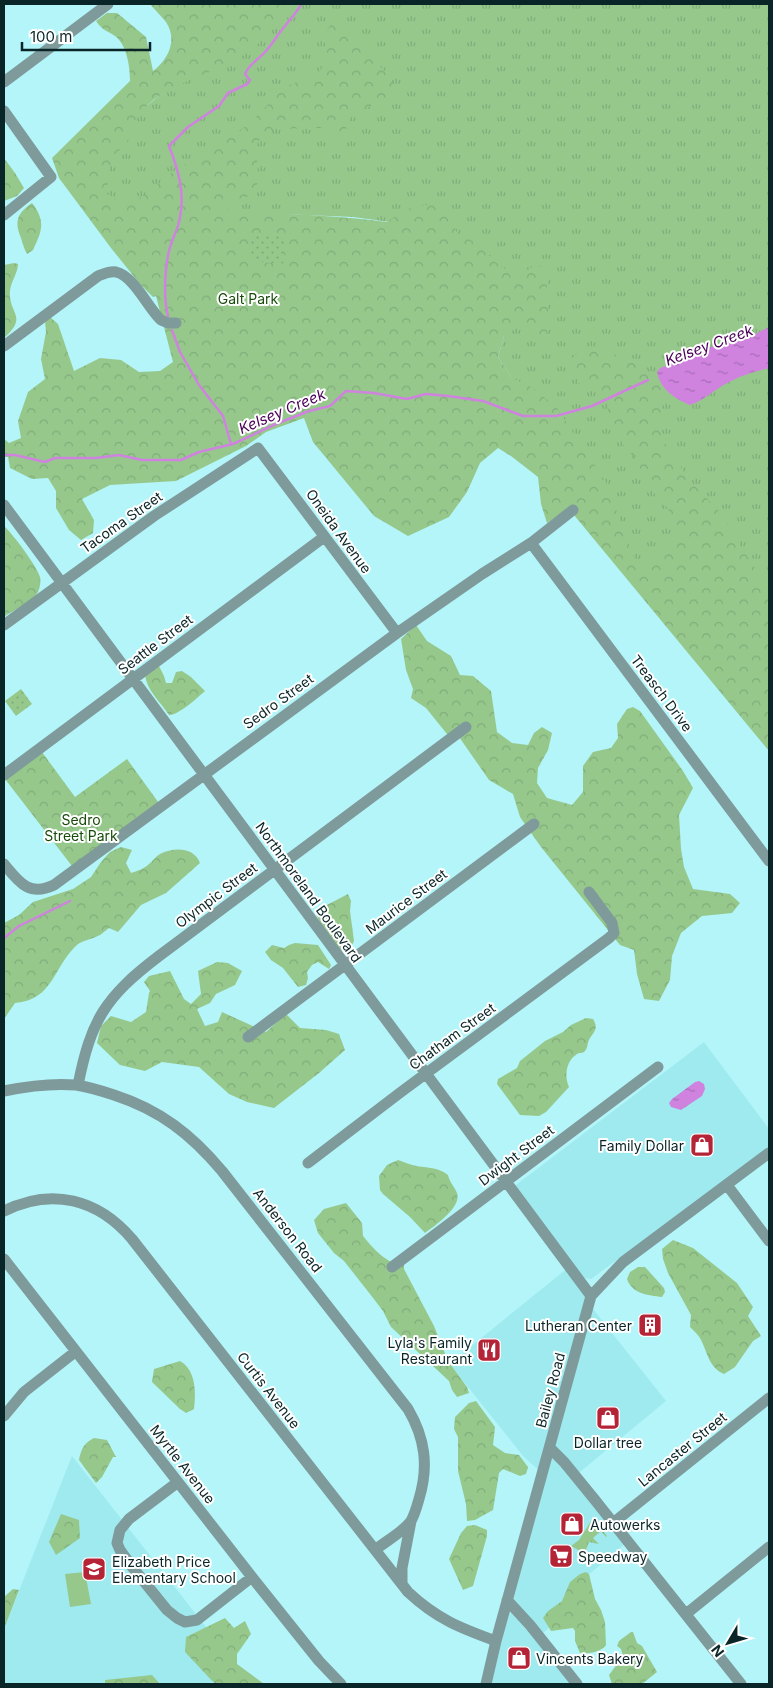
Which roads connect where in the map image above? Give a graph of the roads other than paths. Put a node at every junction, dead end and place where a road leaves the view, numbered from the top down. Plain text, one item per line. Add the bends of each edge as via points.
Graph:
1 (108, 4) edge
2 (4, 82) edge
3 (4, 111) edge
4 (4, 215) edge
5 (176, 323) dead end
6 (4, 346) edge
7 (258, 448) joint
8 (4, 506) edge
9 (574, 510) dead end
10 (324, 537) junction
11 (531, 543) junction
12 (61, 583) junction
13 (4, 626) edge
14 (397, 632) junction
15 (133, 679) junction
16 (466, 727) dead end
17 (4, 775) edge
18 (204, 775) junction
19 (534, 824) dead end
20 (769, 861) edge
21 (4, 864) edge
22 (274, 870) junction
23 (589, 892) dead end
24 (345, 965) junction
25 (248, 1037) dead end
26 (658, 1067) dead end
27 (426, 1074) junction
28 (78, 1086) junction
29 (4, 1091) edge
30 (769, 1153) edge
31 (308, 1163) dead end
32 (506, 1182) junction
33 (727, 1185) junction
34 (4, 1211) edge
35 (769, 1241) edge
36 (4, 1259) edge
37 (392, 1267) dead end
38 (591, 1296) junction
39 (75, 1352) junction
40 (769, 1398) edge
41 (4, 1416) edge
42 (550, 1448) junction
43 (178, 1482) junction
44 (410, 1521) junction
45 (612, 1523) junction
46 (769, 1547) edge
47 (375, 1550) junction
48 (252, 1577) junction
49 (402, 1584) junction
50 (507, 1600) junction
51 (686, 1614) junction
52 (496, 1641) junction
53 (341, 1684) edge
54 (486, 1684) edge
55 (577, 1684) edge
56 (741, 1684) edge

1 - 2 street
3 - 4 street via 51,177
5 - 6 street via 161,320 126,277 111,272 98,276
7 - 10 street, Oneida Avenue
7 - 12 street, Tacoma Street via 154,516
8 - 12 street, Northmoreland Boulevard
9 - 11 street, Sedro Street
10 - 14 street, Oneida Avenue
10 - 15 street, Seattle Street
11 - 14 street, Sedro Street
11 - 20 street, Treasch Drive
12 - 13 street, Tacoma Street
12 - 15 street, Northmoreland Boulevard
14 - 18 street, Sedro Street
15 - 17 street, Seattle Street
15 - 18 street, Northmoreland Boulevard
16 - 22 street, Olympic Street
18 - 21 street, Sedro Street via 48,888 26,887
18 - 22 street, Northmoreland Boulevard
19 - 24 street, Maurice Street
22 - 24 street, Northmoreland Boulevard
22 - 28 street, Olympic Street via 118,990 89,1040
23 - 27 street, Chatham Street via 612,923 614,933
24 - 25 street, Maurice Street
24 - 27 street, Northmoreland Boulevard
26 - 32 street, Dwight Street
27 - 31 street, Chatham Street
27 - 32 street, Northmoreland Boulevard
28 - 29 street, Anderson Road via 30,1086
28 - 44 street, Anderson Road via 143,1106 174,1124 200,1146 408,1409 418,1426 425,1462 420,1496
30 - 33 street, Bailey Road
32 - 37 street, Dwight Street
32 - 38 street, Northmoreland Boulevard
33 - 35 street
33 - 38 street, Bailey Road via 623,1262
34 - 47 street, Curtis Avenue via 36,1200 64,1199 102,1212 121,1227
36 - 39 street, Myrtle Avenue
38 - 42 street, Bailey Road
39 - 41 street via 24,1392
39 - 43 street, Myrtle Avenue
40 - 45 street, Lancaster Street
42 - 45 street
42 - 50 street, Bailey Road
43 - 48 street, Myrtle Avenue
43 - 48 street via 129,1519 120,1530 117,1544 133,1568 166,1610 184,1622 197,1620
44 - 47 street, Anderson Road
44 - 49 street, Anderson Road
45 - 51 street
46 - 51 street
47 - 49 street, Curtis Avenue
48 - 53 street, Myrtle Avenue via 318,1661
49 - 52 street, Curtis Avenue via 434,1614
50 - 52 street, Bailey Road
50 - 55 street
51 - 56 street
52 - 54 street, Bailey Road

